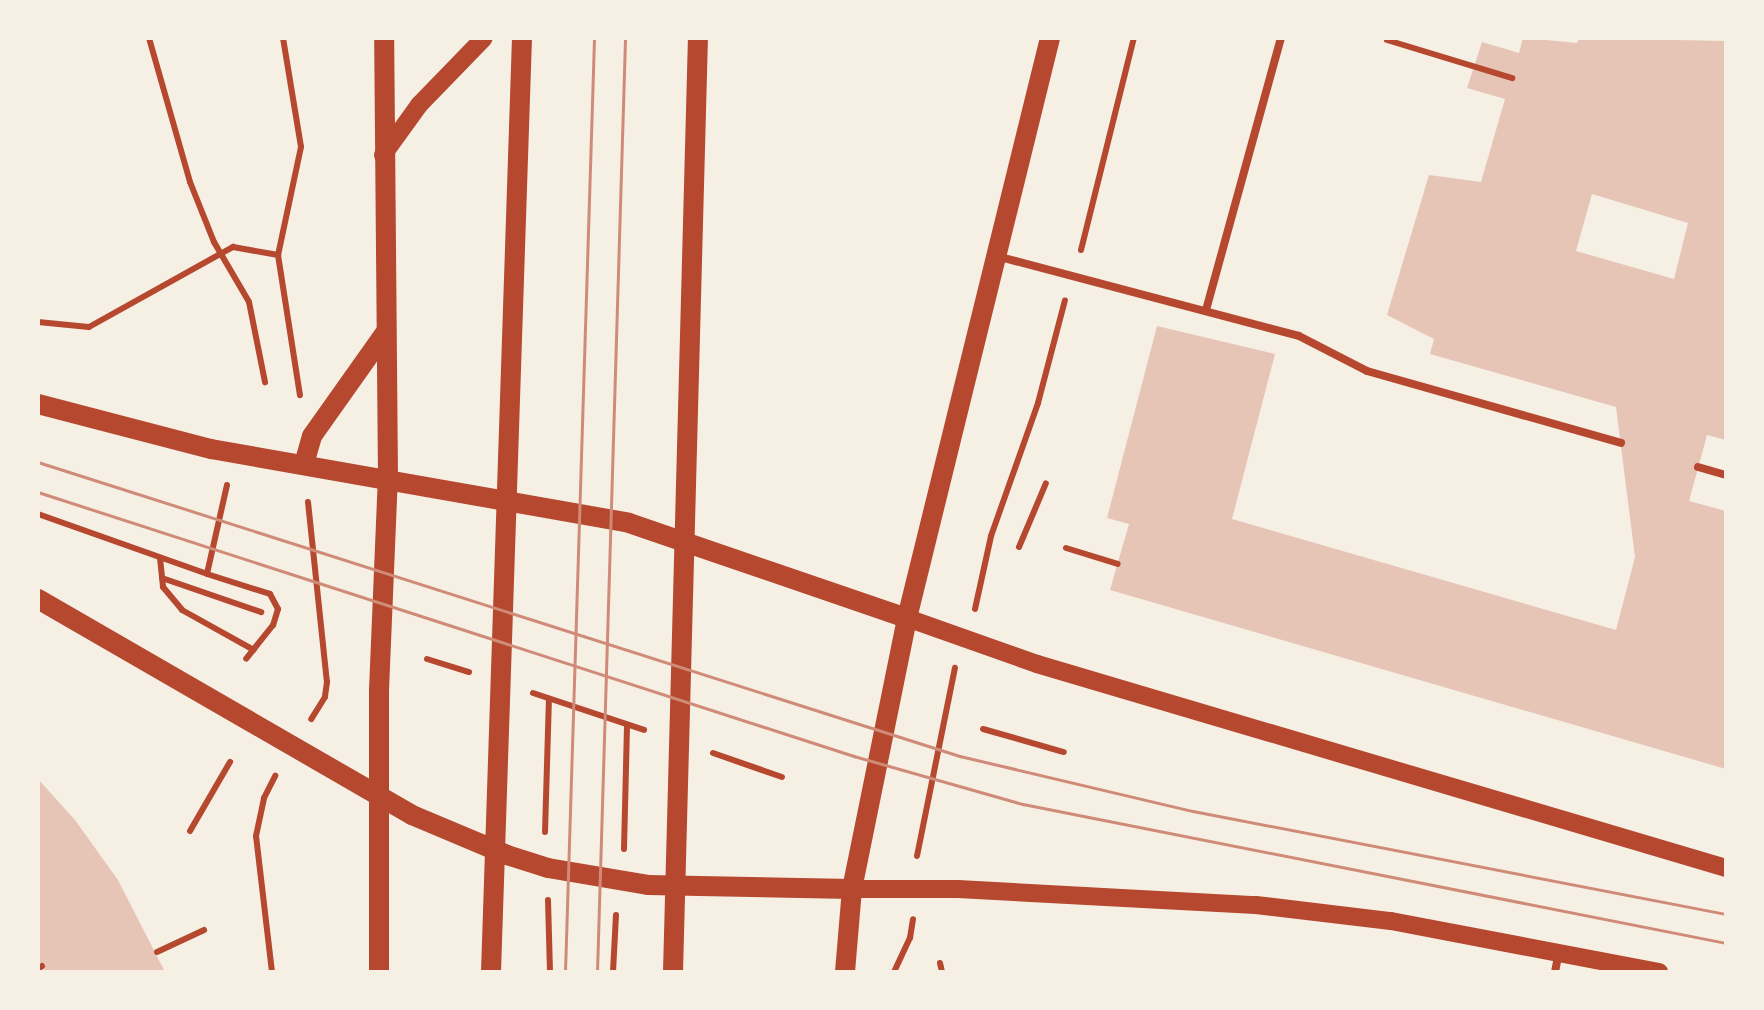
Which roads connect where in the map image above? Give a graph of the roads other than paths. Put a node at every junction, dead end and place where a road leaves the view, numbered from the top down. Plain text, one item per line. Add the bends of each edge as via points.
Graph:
1 (384, 38) edge
2 (522, 38) edge
3 (698, 38) edge
4 (1050, 38) edge
5 (1281, 38) edge
6 (481, 39) edge
7 (383, 155) junction
8 (1000, 257) junction
9 (1206, 310) junction
10 (386, 332) junction
11 (38, 404) edge
12 (1620, 443) dead end
13 (304, 464) junction
14 (1698, 467) dead end
15 (1726, 475) edge
16 (388, 478) junction
17 (38, 598) edge
18 (906, 618) junction
19 (380, 797) junction
20 (1726, 868) edge
21 (852, 889) junction
22 (1560, 951) junction
23 (379, 972) edge
24 (491, 972) edge
25 (673, 972) edge
26 (845, 972) edge
27 (1555, 972) edge
28 (1659, 972) edge

1 - 7 main road
2 - 24 main road
3 - 25 main road
4 - 8 main road
5 - 9 lane
6 - 7 street
7 - 10 main road
8 - 9 lane
8 - 18 main road
9 - 12 lane via 1299,336 1367,370
10 - 13 main road via 312,436
10 - 16 main road
11 - 13 main road via 212,449
13 - 16 main road
14 - 15 lane
16 - 18 main road via 629,523
16 - 19 main road
17 - 19 main road
18 - 20 street
18 - 21 main road
19 - 21 main road via 451,834 594,878
19 - 23 main road
21 - 22 street via 1256,904
21 - 26 main road
22 - 27 lane
22 - 28 street

